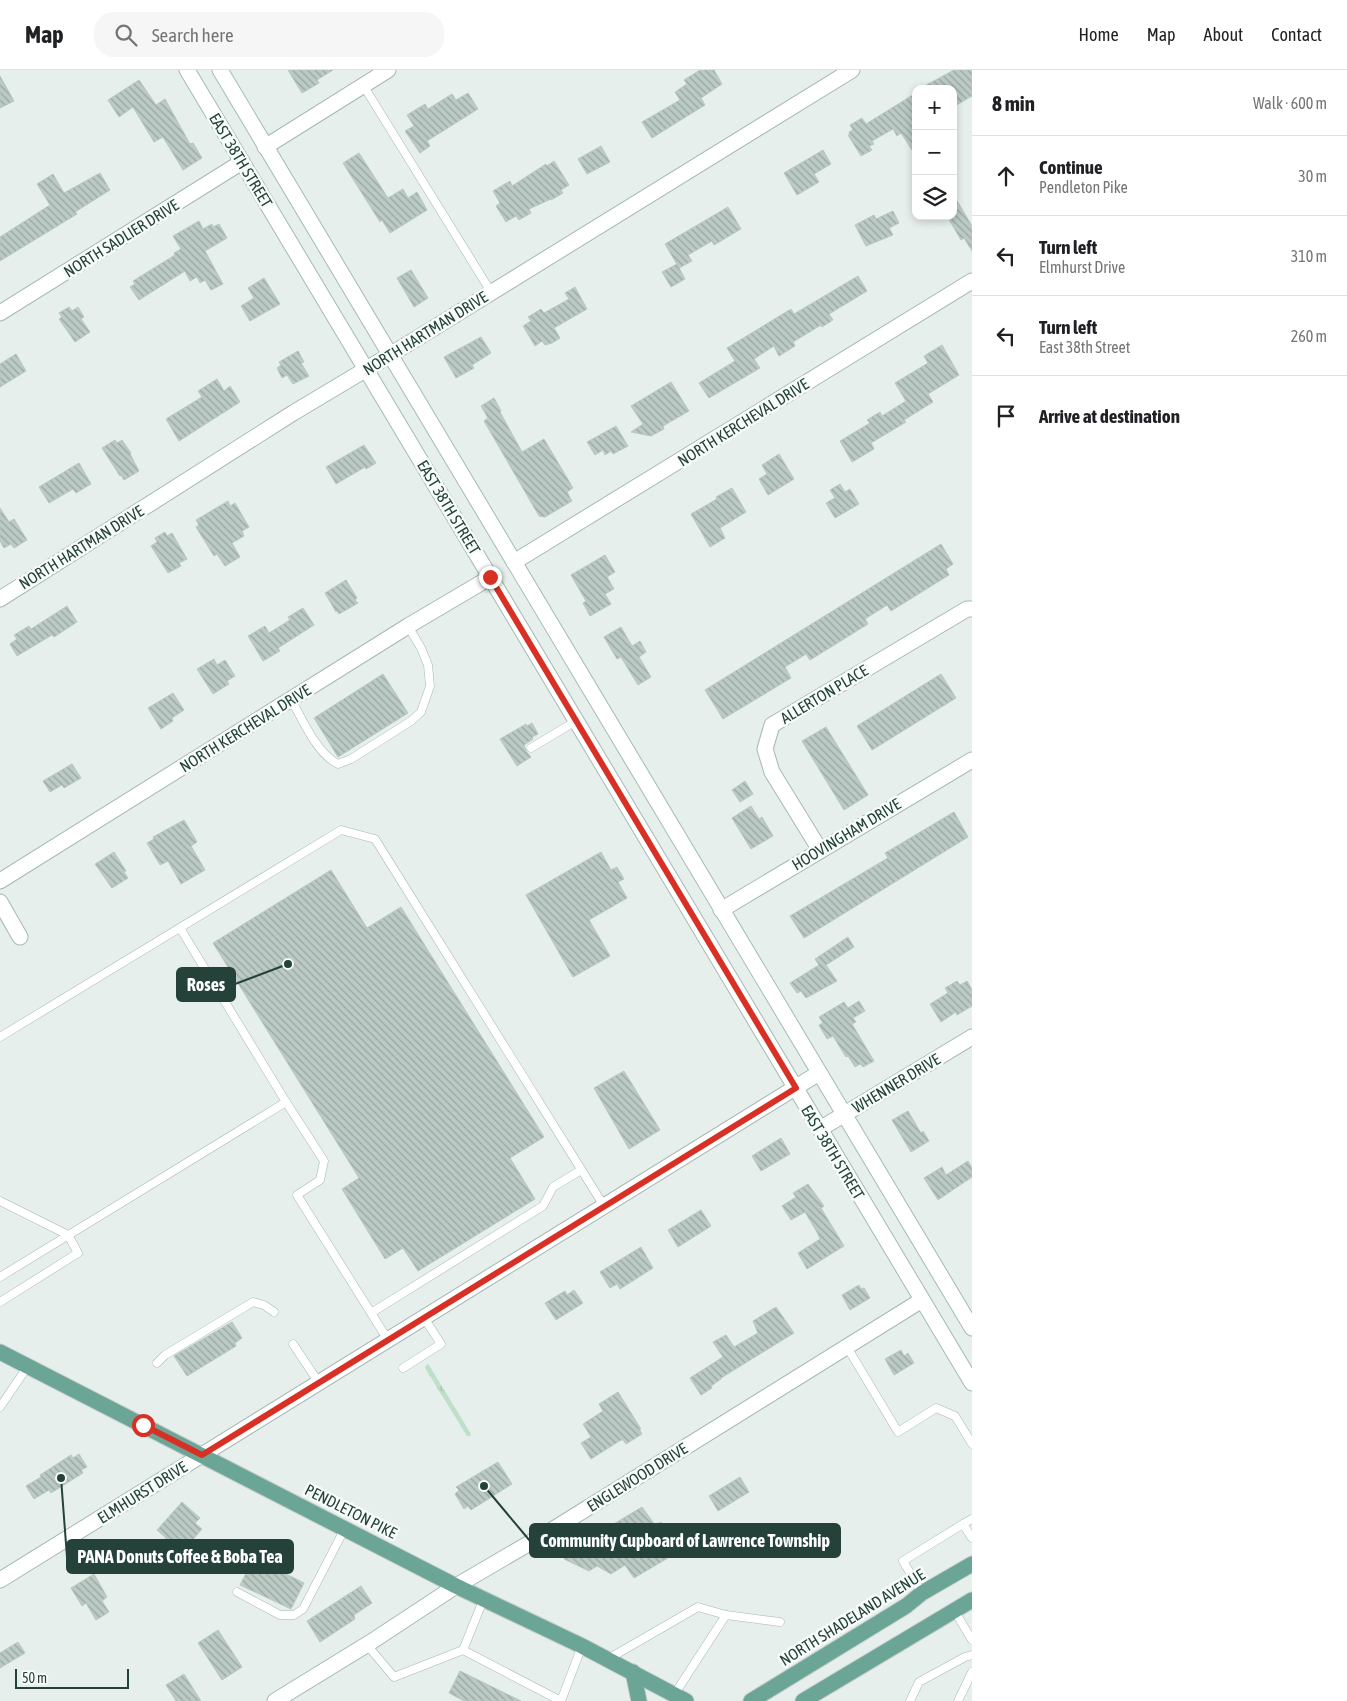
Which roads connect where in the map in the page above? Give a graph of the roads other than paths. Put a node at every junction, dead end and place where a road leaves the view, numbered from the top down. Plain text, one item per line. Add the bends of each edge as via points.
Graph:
1 (187, 70) edge
2 (220, 70) edge
3 (388, 70) edge
4 (852, 70) edge
5 (363, 85) junction
6 (265, 147) junction
7 (242, 162) junction
8 (972, 281) edge
9 (491, 292) junction
10 (0, 313) edge
11 (390, 355) junction
12 (366, 370) junction
13 (514, 562) junction
14 (490, 577) junction
15 (0, 598) edge
16 (972, 609) edge
17 (408, 626) junction
18 (291, 700) junction
19 (576, 721) junction
20 (531, 748) dead end
21 (972, 760) edge
22 (820, 850) junction
23 (0, 882) edge
24 (0, 902) edge
25 (721, 910) junction
26 (180, 928) junction
27 (20, 936) dead end
28 (0, 1037) edge
29 (972, 1037) edge
30 (819, 1073) junction
31 (796, 1088) junction
32 (286, 1102) junction
33 (844, 1115) junction
34 (820, 1129) junction
35 (581, 1170) junction
36 (0, 1201) edge
37 (604, 1206) junction
38 (68, 1235) junction
39 (0, 1277) edge
40 (922, 1300) junction
41 (0, 1302) edge
42 (274, 1312) dead end
43 (371, 1313) junction
44 (424, 1318) junction
45 (972, 1328) edge
46 (388, 1340) junction
47 (293, 1344) dead end
48 (846, 1347) junction
49 (0, 1352) edge
50 (157, 1363) dead end
51 (28, 1366) junction
52 (403, 1368) dead end
53 (319, 1383) junction
54 (972, 1383) edge
55 (1, 1404) edge
56 (972, 1444) edge
57 (202, 1455) junction
58 (972, 1519) edge
59 (964, 1524) junction
60 (345, 1528) junction
61 (972, 1538) edge
62 (972, 1564) edge
63 (0, 1580) edge
64 (456, 1586) junction
65 (237, 1592) dead end
66 (922, 1593) junction
67 (484, 1598) junction
68 (972, 1600) edge
69 (954, 1610) junction
70 (726, 1615) junction
71 (780, 1622) dead end
72 (972, 1640) edge
73 (367, 1645) junction
74 (582, 1646) junction
75 (463, 1650) junction
76 (972, 1656) edge
77 (608, 1659) junction
78 (632, 1672) junction
79 (972, 1672) edge
80 (837, 1680) junction
81 (680, 1698) edge
82 (275, 1701) edge
83 (640, 1701) edge
84 (751, 1701) edge
85 (802, 1701) edge
86 (828, 1701) edge
87 (910, 1701) edge
88 (958, 1701) edge

1 - 7 street, EAST 38TH STREET
2 - 6 street, EAST 38TH STREET
3 - 5 street
4 - 9 street, NORTH HARTMAN DRIVE
5 - 6 street
5 - 9 lane
6 - 11 street, EAST 38TH STREET
7 - 10 street, NORTH SADLIER DRIVE
7 - 12 street, EAST 38TH STREET
8 - 13 street, NORTH KERCHEVAL DRIVE
9 - 11 street, NORTH HARTMAN DRIVE
11 - 12 street, NORTH HARTMAN DRIVE
11 - 13 street, EAST 38TH STREET
12 - 14 street, EAST 38TH STREET
12 - 15 street, NORTH HARTMAN DRIVE
13 - 25 street, EAST 38TH STREET
14 - 17 street, NORTH KERCHEVAL DRIVE
14 - 19 street, EAST 38TH STREET
16 - 22 street, ALLERTON PLACE via 967,609 772,725 765,749 772,772
17 - 18 street, NORTH KERCHEVAL DRIVE
17 - 18 lane via 428,664 430,686 421,712 411,722 338,764 323,752
18 - 23 street, NORTH KERCHEVAL DRIVE
19 - 20 lane
19 - 31 street, EAST 38TH STREET
21 - 22 street, HOOVINGHAM DRIVE
22 - 25 street, HOOVINGHAM DRIVE
24 - 27 street
25 - 30 street, EAST 38TH STREET
26 - 28 lane
26 - 32 lane
26 - 35 lane via 341,830 375,839
29 - 33 street, WHENNER DRIVE
30 - 31 street, ELMHURST DRIVE
30 - 33 street, EAST 38TH STREET
31 - 34 street, EAST 38TH STREET
31 - 37 street, ELMHURST DRIVE
32 - 38 lane
32 - 43 lane via 324,1161 320,1180 297,1195
33 - 34 street, WHENNER DRIVE
33 - 45 street, EAST 38TH STREET
34 - 40 street, EAST 38TH STREET
35 - 37 lane
35 - 43 lane via 553,1187 543,1206
36 - 38 lane
37 - 44 street, ELMHURST DRIVE
38 - 39 lane
38 - 41 lane via 78,1252
40 - 48 street, ENGLEWOOD DRIVE
40 - 54 street, EAST 38TH STREET
42 - 50 lane via 253,1302
43 - 46 lane
44 - 46 street, ELMHURST DRIVE
44 - 52 lane via 441,1344
46 - 53 street, ELMHURST DRIVE
47 - 53 lane
48 - 56 lane via 898,1432 936,1408 955,1416
48 - 64 street, ENGLEWOOD DRIVE
49 - 51 main road, PENDLETON PIKE
51 - 55 lane
51 - 57 main road, PENDLETON PIKE
53 - 57 street, ELMHURST DRIVE
57 - 60 main road, PENDLETON PIKE
57 - 63 street, ELMHURST DRIVE
58 - 59 lane
59 - 61 lane
59 - 66 lane via 903,1561
60 - 64 main road, PENDLETON PIKE
60 - 65 lane via 303,1609 294,1615 280,1615
62 - 66 main road, NORTH SHADELAND AVENUE
64 - 67 main road, PENDLETON PIKE
64 - 73 street, ENGLEWOOD DRIVE
66 - 84 main road, NORTH SHADELAND AVENUE
67 - 74 main road, PENDLETON PIKE
67 - 75 lane
68 - 69 main road
69 - 72 lane
69 - 80 main road
70 - 71 lane
70 - 77 lane via 698,1607
70 - 81 lane
73 - 75 lane via 394,1677
73 - 82 street, ENGLEWOOD DRIVE
74 - 75 lane via 561,1701
74 - 77 main road, PENDLETON PIKE
76 - 87 lane via 965,1656 919,1682
77 - 78 main road, PENDLETON PIKE
78 - 81 main road, PENDLETON PIKE
78 - 83 main road
79 - 88 lane
80 - 85 main road
80 - 86 main road

